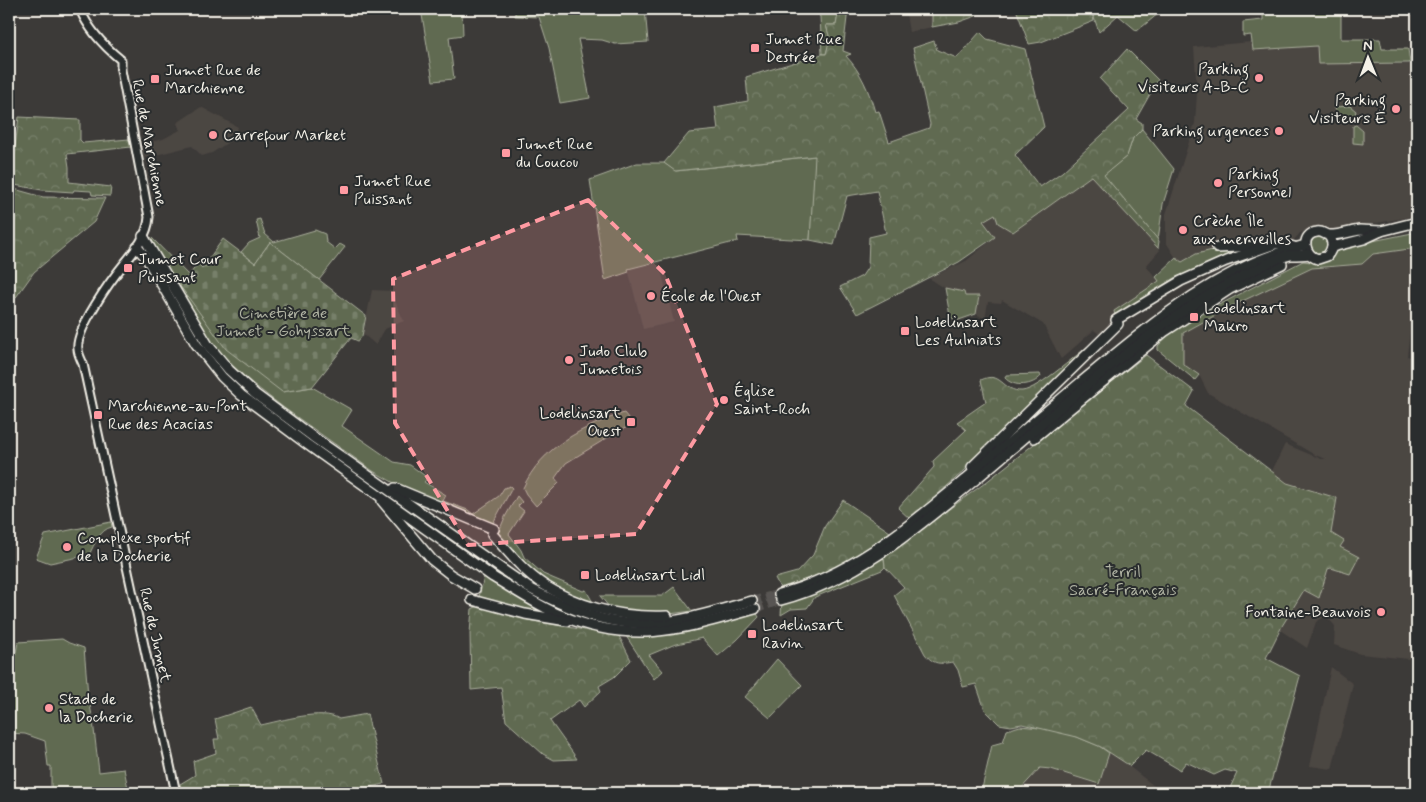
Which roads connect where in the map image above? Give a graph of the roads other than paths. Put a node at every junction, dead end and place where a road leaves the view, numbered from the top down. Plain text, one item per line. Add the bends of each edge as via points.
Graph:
1 (80, 9) edge
2 (1417, 217) edge
3 (1417, 222) edge
4 (1417, 228) edge
5 (1363, 234) junction
6 (1328, 235) junction
7 (144, 236) junction
8 (1305, 244) junction
9 (137, 247) junction
10 (1332, 247) junction
11 (1217, 248) dead end
12 (1249, 249) junction
13 (1296, 252) junction
14 (1309, 254) junction
15 (79, 336) joint
16 (1126, 350) junction
17 (366, 474) junction
18 (370, 488) junction
19 (943, 503) junction
20 (475, 589) dead end
21 (780, 597) tunnel mouth
22 (472, 600) dead end
23 (719, 610) junction
24 (591, 626) junction
25 (176, 793) edge

1 - 7 street, Rue de Marchienne via 91,29 121,60 149,217
2 - 5 highway
3 - 5 highway
4 - 5 highway
5 - 6 highway
5 - 10 highway
6 - 8 highway via 1313,233
6 - 10 highway
7 - 9 street, Rue de Marchienne
7 - 17 highway via 208,345 229,370 255,394
8 - 13 highway
8 - 14 highway
9 - 15 street, Rue de Marchienne via 90,313
9 - 18 highway via 196,344 222,377 263,412
10 - 14 highway via 1322,258
11 - 12 highway
12 - 13 highway via 1280,244
12 - 19 highway via 1181,281 1117,322 959,480
13 - 14 highway
13 - 16 highway via 1214,290
13 - 16 highway via 1240,269 1194,296
13 - 19 highway via 1164,332 960,498
15 - 25 street, Rue de Jumet via 78,351
16 - 19 highway
17 - 23 highway via 493,532 528,573 572,600 602,610 654,617
17 - 23 highway via 529,588 564,607 595,618 630,623 678,620
18 - 20 highway via 432,560
18 - 24 highway via 494,577 560,615
19 - 21 highway via 884,552 856,569 823,586
22 - 24 highway
23 - 24 highway via 754,605 690,627 667,631 629,633

